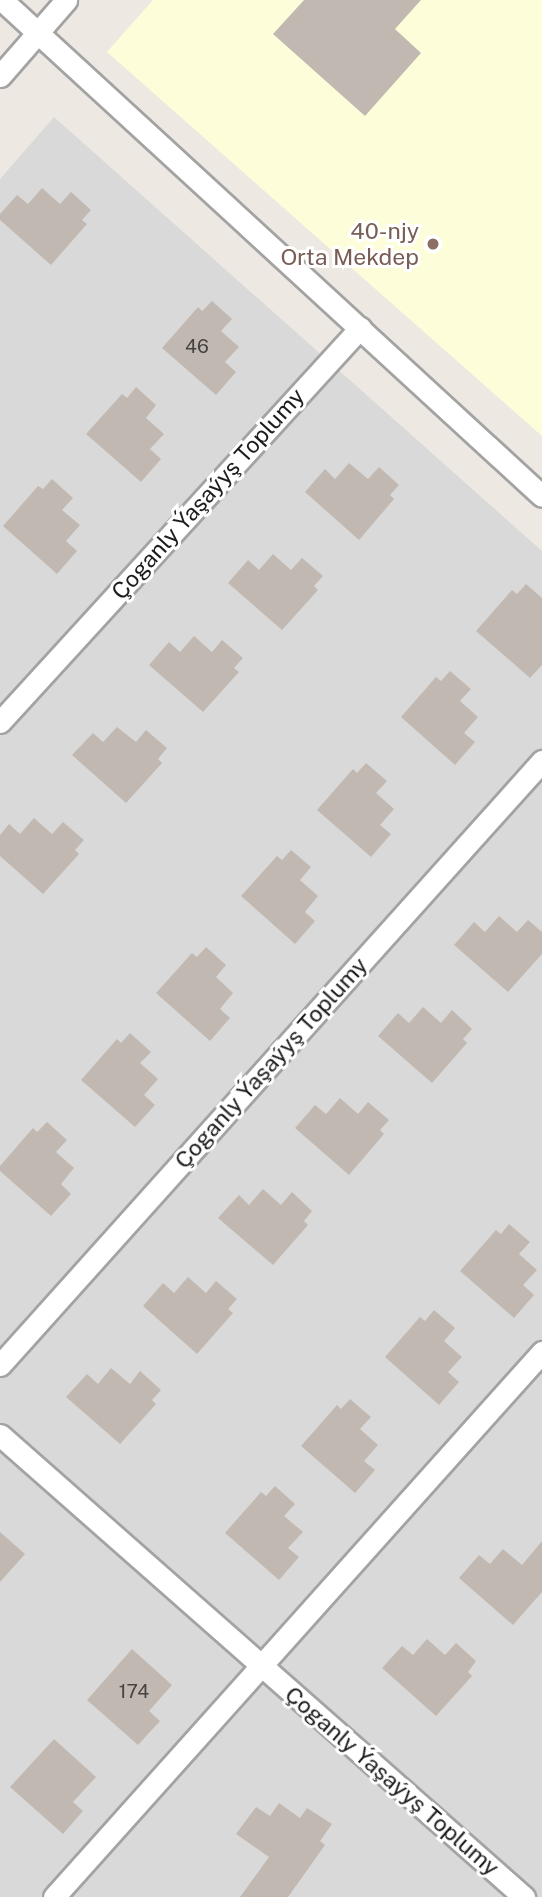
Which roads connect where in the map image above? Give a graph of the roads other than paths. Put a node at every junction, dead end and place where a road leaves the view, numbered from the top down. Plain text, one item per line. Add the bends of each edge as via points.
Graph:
1 (2, 0) edge
2 (66, 0) edge
3 (38, 32) junction
4 (0, 76) edge
5 (359, 328) junction
6 (542, 496) edge
7 (0, 722) edge
8 (542, 761) edge
9 (542, 1352) edge
10 (0, 1365) edge
11 (0, 1435) edge
12 (261, 1665) junction
13 (54, 1897) edge
14 (524, 1897) edge

1 - 3 street
2 - 3 street
3 - 4 street
3 - 5 street
5 - 6 street
5 - 7 street, Çoganly Ýaşaýyş Toplumy
8 - 10 street, Çoganly Ýaşaýyş Toplumy
9 - 12 street
11 - 12 street, Çoganly Ýaşaýyş Toplumy
12 - 13 street
12 - 14 street, Çoganly Ýaşaýyş Toplumy

